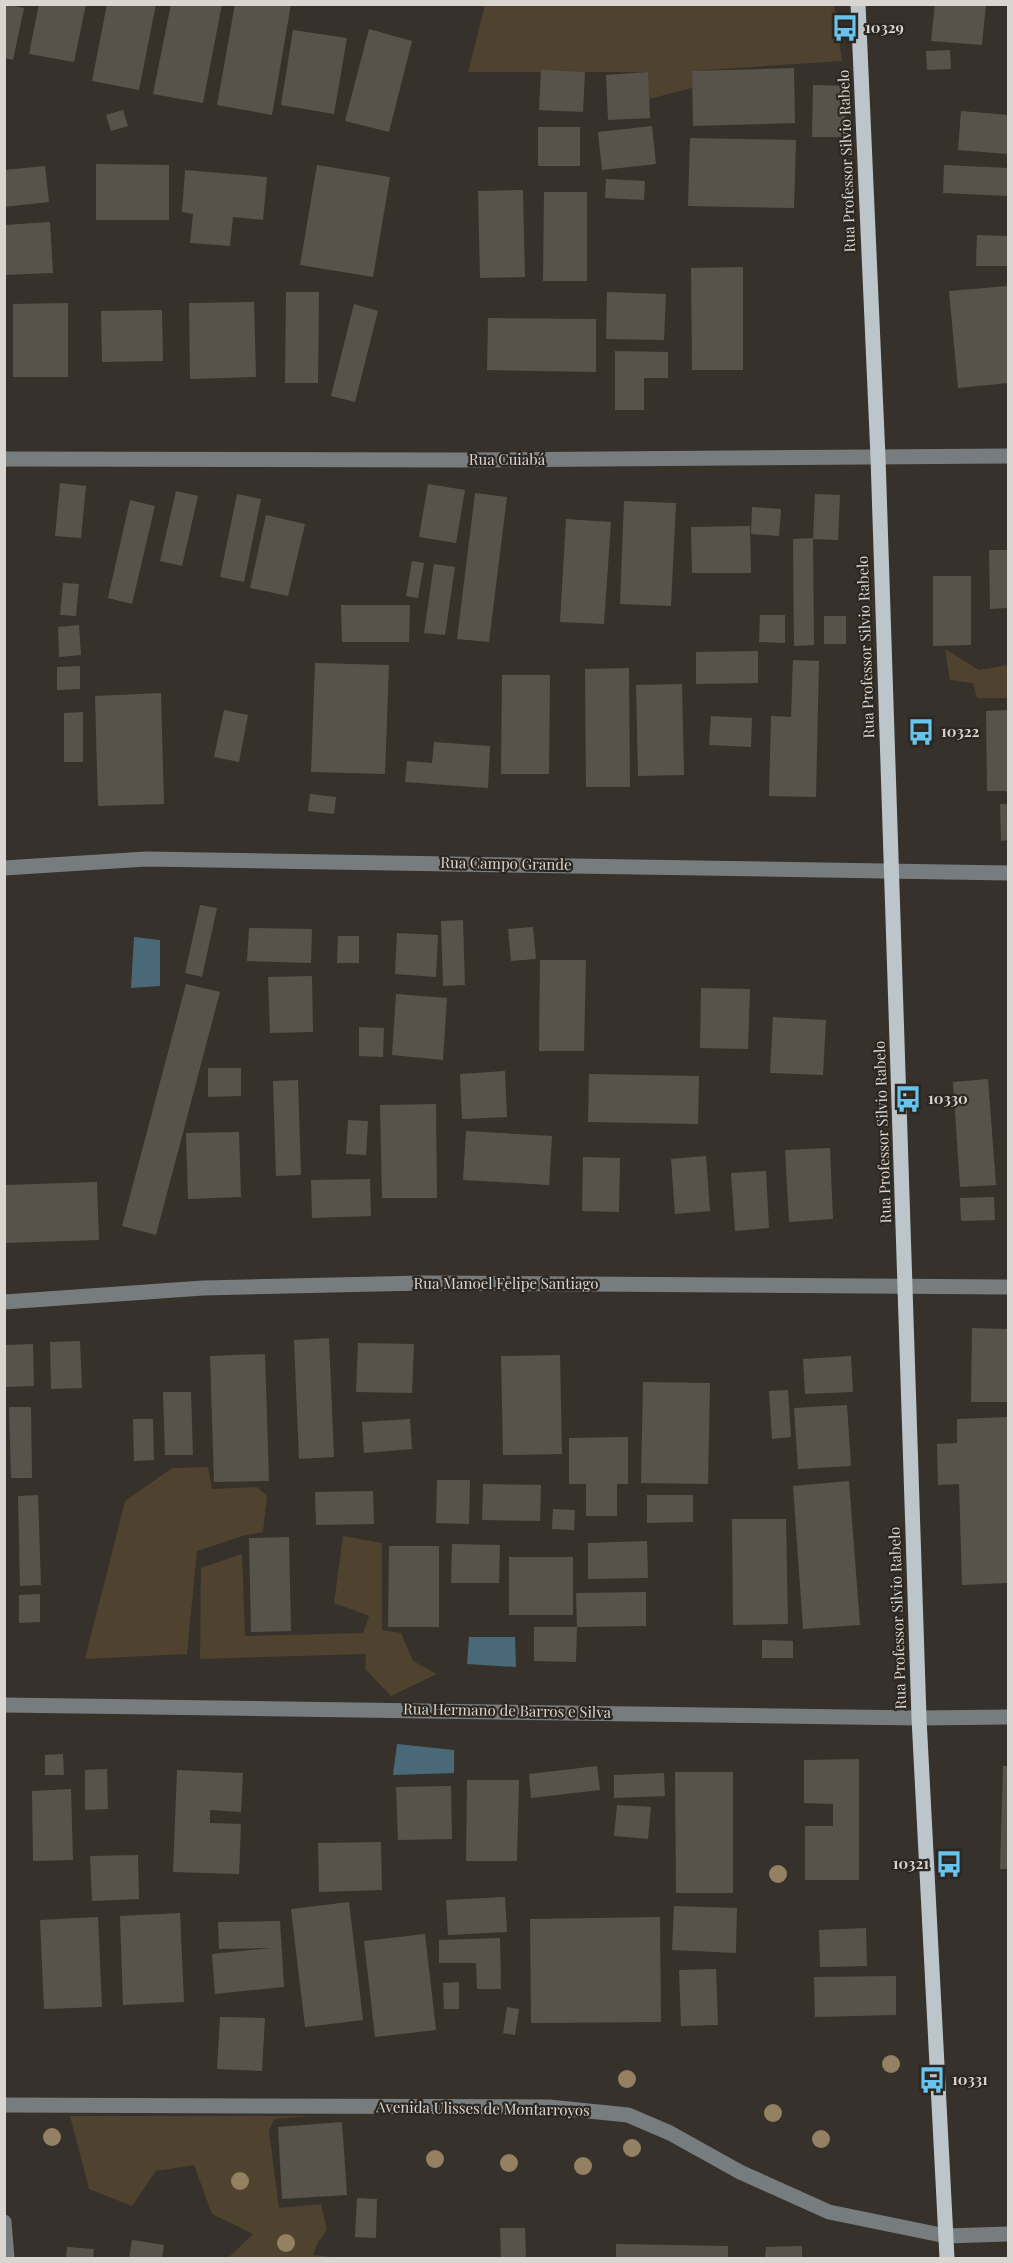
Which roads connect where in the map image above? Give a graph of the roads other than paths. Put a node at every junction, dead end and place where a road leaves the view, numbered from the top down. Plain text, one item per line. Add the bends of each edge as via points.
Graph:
1 (858, 4) edge
2 (1008, 456) edge
3 (878, 457) junction
4 (4, 459) edge
5 (4, 868) edge
6 (892, 870) junction
7 (1008, 873) edge
8 (1008, 1287) edge
9 (905, 1288) junction
10 (4, 1302) edge
11 (4, 1704) edge
12 (1008, 1717) edge
13 (919, 1718) junction
14 (4, 2105) edge
15 (4, 2222) edge
16 (1008, 2234) edge
17 (946, 2236) junction
18 (7, 2259) edge
19 (947, 2259) edge

1 - 3 main road, Rua Professor Silvio Rabelo
2 - 3 street, Rua Cuiabá
3 - 4 street, Rua Cuiabá
3 - 6 main road, Rua Professor Silvio Rabelo
5 - 6 street, Rua Campo Grande via 146,859
6 - 7 street, Rua Campo Grande
6 - 9 main road, Rua Professor Silvio Rabelo
8 - 9 street, Rua Manoel Felipe Santiago
9 - 10 street, Rua Manoel Felipe Santiago via 423,1283 203,1288
9 - 13 main road, Rua Professor Silvio Rabelo
11 - 13 street, Rua Hermano de Barros e Silva
12 - 13 street, Rua Hermano de Barros e Silva
13 - 17 main road, Rua Professor Silvio Rabelo
14 - 17 street, Avenida Ulisses de Montarroyos via 549,2107 628,2115 829,2212
15 - 18 street
16 - 17 street, Avenida Ulisses de Montarroyos
17 - 19 main road, Rua Professor Silvio Rabelo

